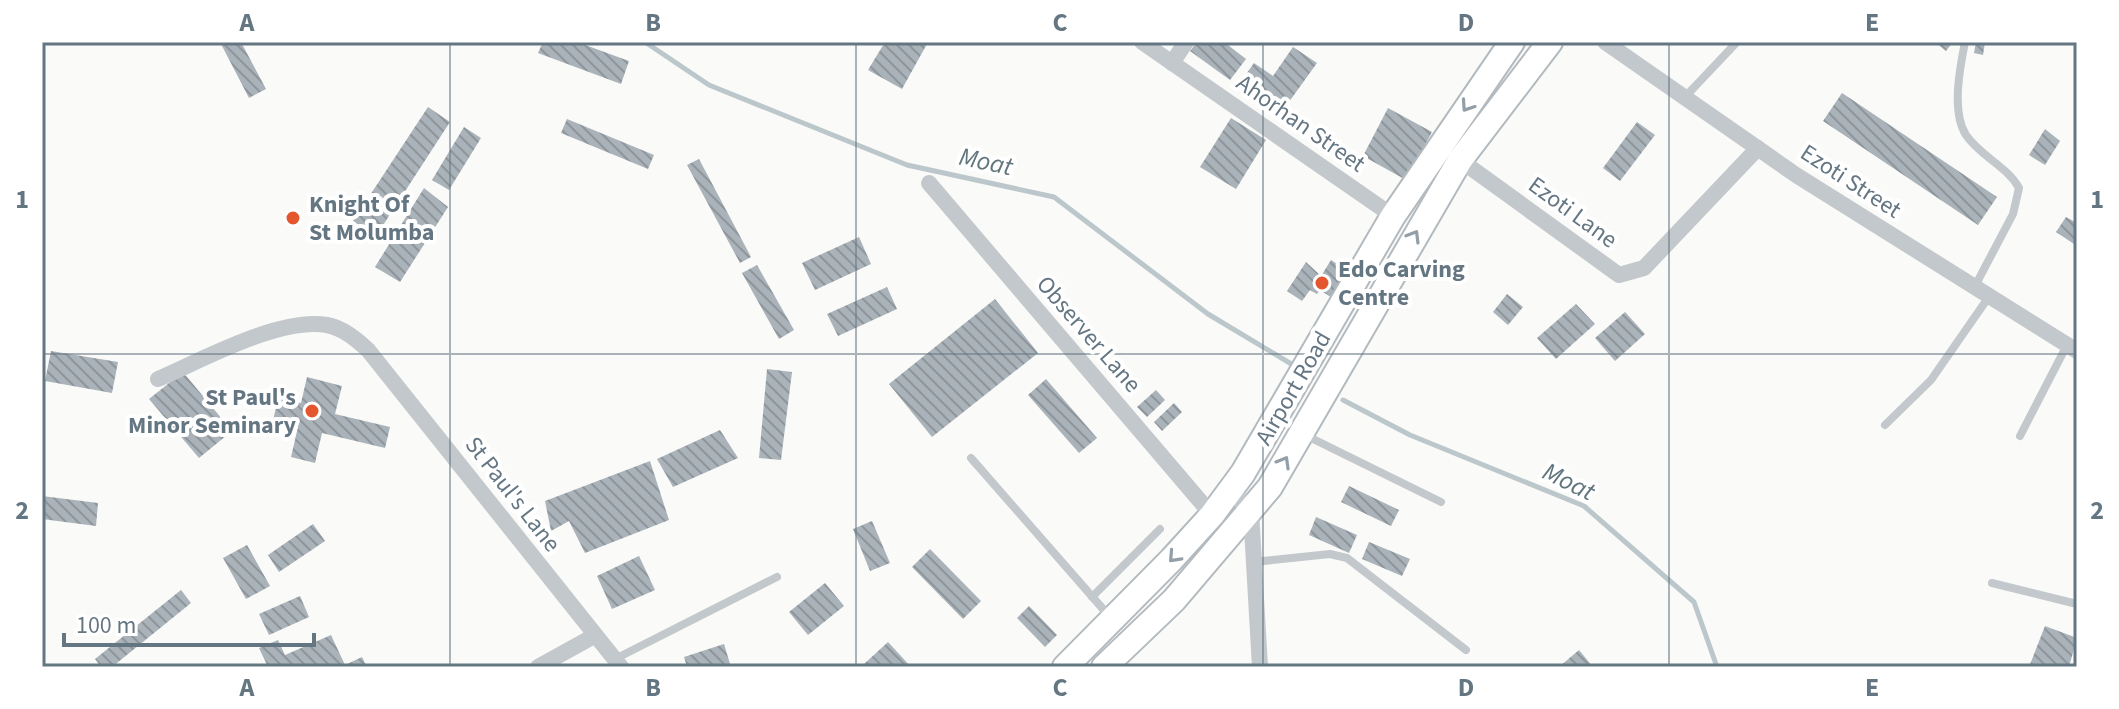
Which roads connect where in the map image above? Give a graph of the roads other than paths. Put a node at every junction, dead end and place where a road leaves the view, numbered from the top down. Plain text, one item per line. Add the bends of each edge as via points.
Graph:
1 (1142, 42) edge
2 (1186, 42) edge
3 (1512, 42) edge
4 (1550, 42) edge
5 (1605, 42) edge
6 (1737, 42) edge
7 (1965, 42) edge
8 (1172, 63) junction
9 (1684, 97) junction
10 (1758, 148) junction
11 (1460, 160) junction
12 (929, 183) dead end
13 (1393, 216) junction
14 (1981, 293) junction
15 (2072, 348) edge
16 (158, 379) dead end
17 (1885, 425) dead end
18 (1301, 433) junction
19 (2020, 436) dead end
20 (971, 458) dead end
21 (1230, 490) junction
22 (1441, 502) dead end
23 (1251, 511) junction
24 (1212, 515) junction
25 (1160, 529) dead end
26 (1253, 562) junction
27 (777, 577) dead end
28 (1992, 583) dead end
29 (1092, 597) junction
30 (2077, 604) edge
31 (1113, 622) junction
32 (594, 636) junction
33 (1466, 650) dead end
34 (618, 663) edge
35 (538, 667) edge
36 (1065, 667) edge
37 (1104, 667) edge
38 (1260, 667) edge

1 - 8 street, Ahorhan Street
2 - 8 street
3 -> 13 main road, Airport Road
4 - 11 main road, Airport Road
5 - 9 street, Ezoti Street
6 - 9 lane
7 - 14 lane via 1960,119 1966,135 2019,188
8 - 13 street, Ahorhan Street
9 - 10 street, Ezoti Street
10 - 11 street, Ezoti Lane via 1644,268 1619,275
10 - 14 street, Ezoti Street
18 -> 11 main road, Airport Road
12 - 24 street, Observer Lane
13 - 21 main road, Airport Road
14 - 15 street, Ezoti Street
14 - 17 lane via 1931,380
15 - 19 lane
16 - 32 street, St Paul's Lane via 286,327 329,325 351,335
18 - 22 lane
23 -> 18 main road, Airport Road
20 - 29 lane
21 - 23 street
21 - 24 main road, Airport Road
23 - 26 street
23 - 37 main road, Airport Road via 1174,600
24 -> 31 main road, Airport Road
25 - 29 lane
26 - 33 lane via 1330,554 1347,558
26 - 38 street
27 - 34 lane
28 - 30 lane
29 - 31 lane
31 - 36 main road, Airport Road
32 - 34 street, St Paul's Lane
32 - 35 street

